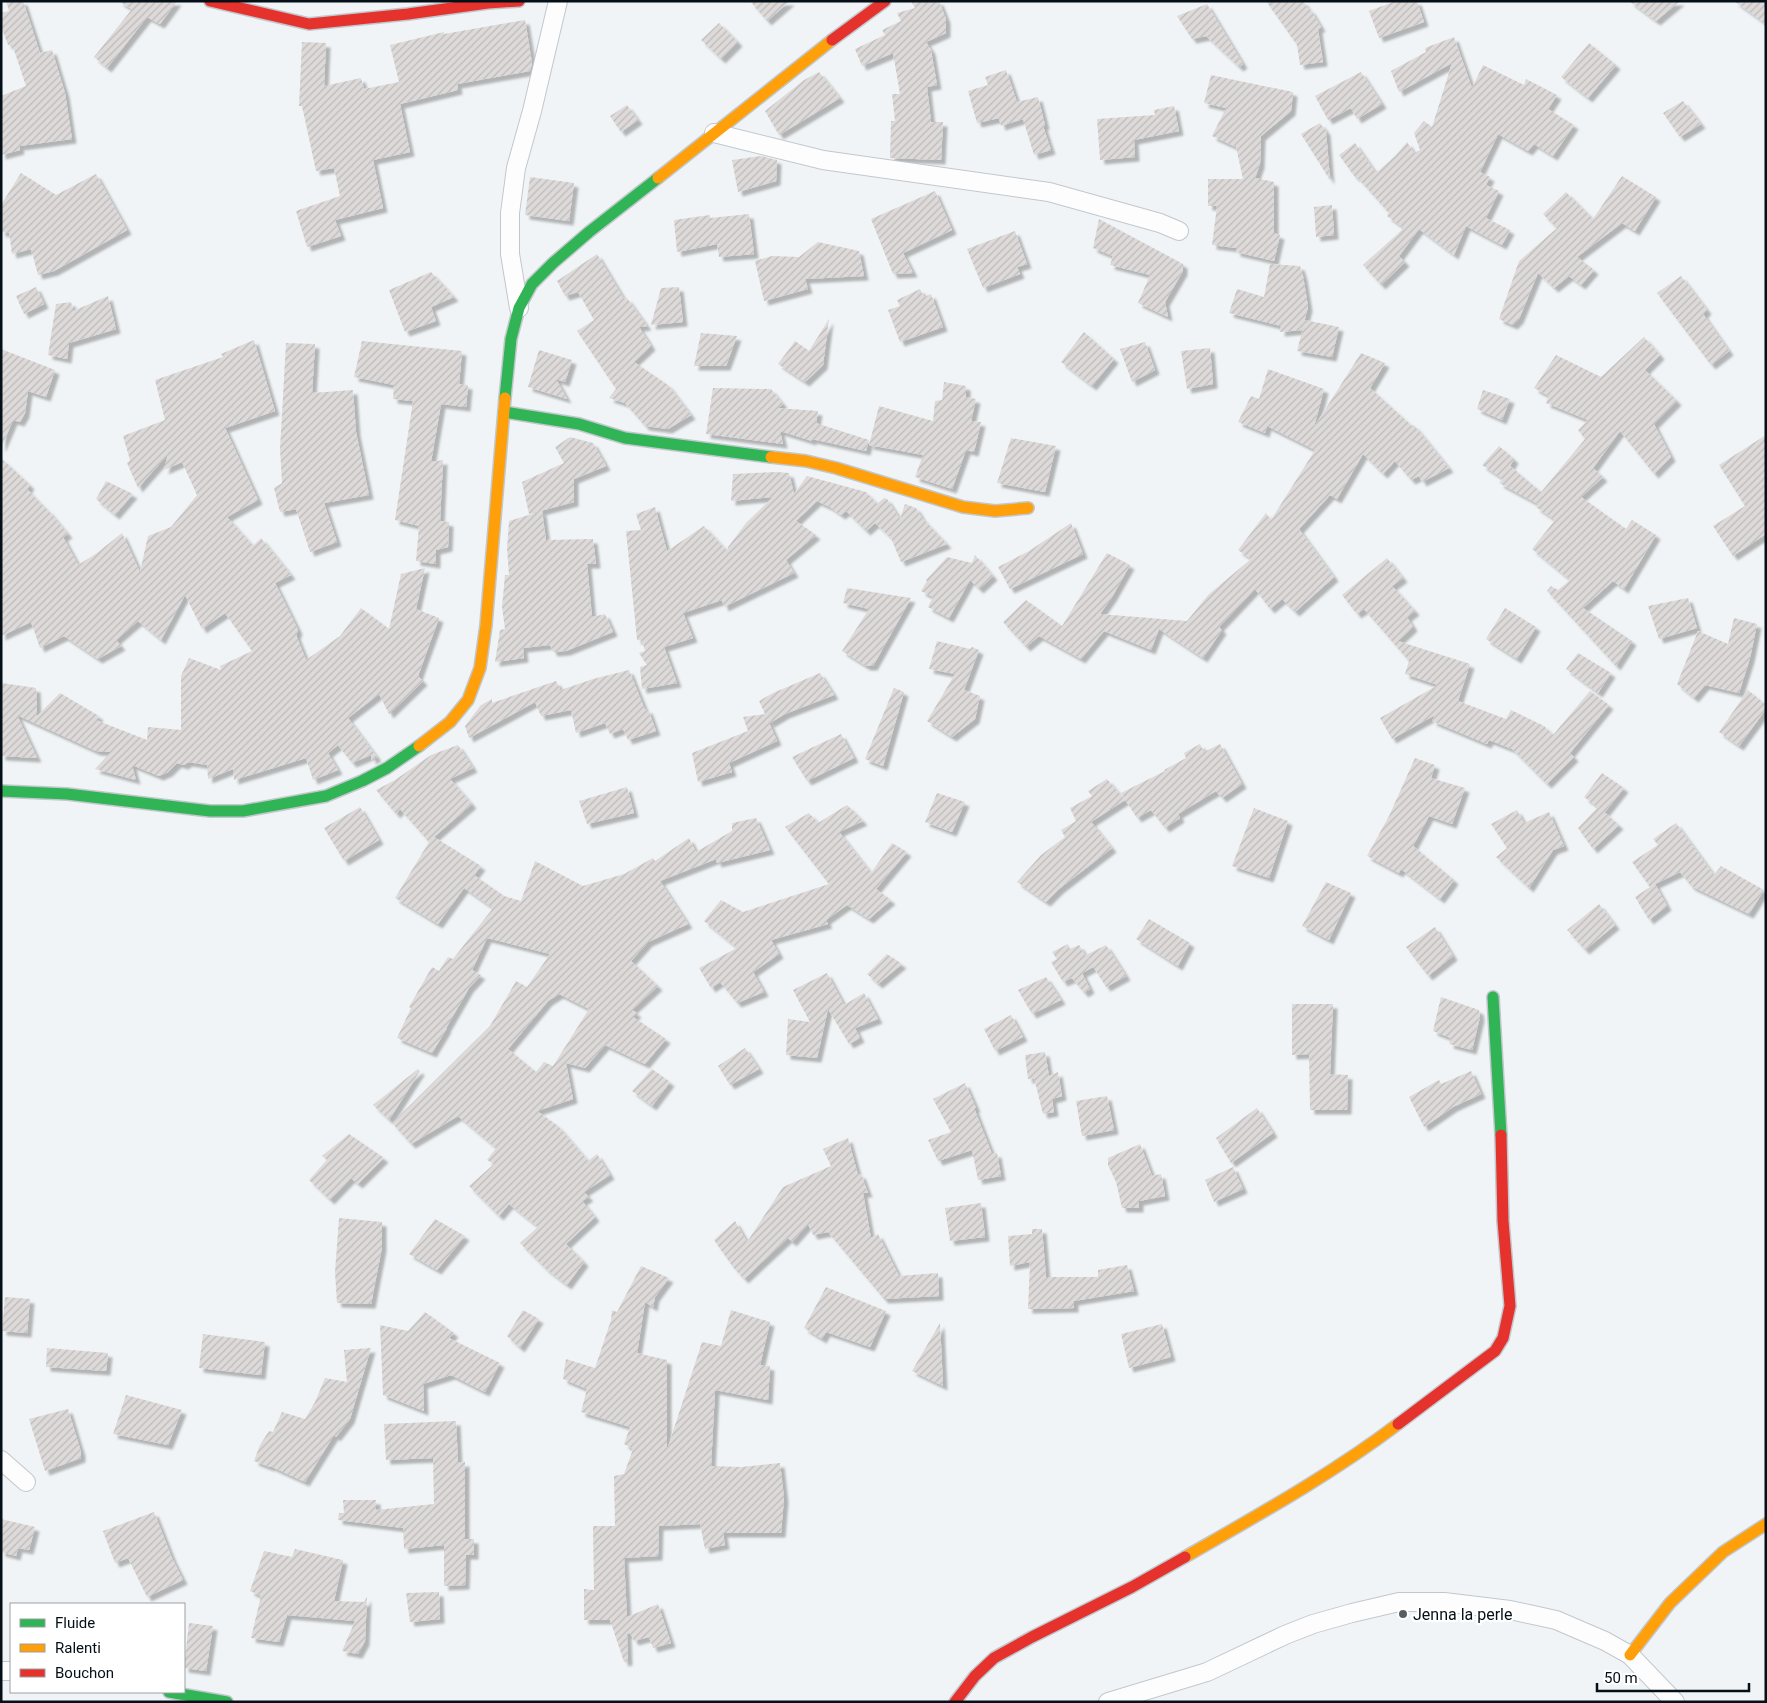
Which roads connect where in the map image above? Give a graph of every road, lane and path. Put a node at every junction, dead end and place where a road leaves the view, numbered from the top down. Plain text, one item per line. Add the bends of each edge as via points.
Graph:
1 (210, 1) edge
2 (519, 1) edge
3 (558, 1) edge
4 (885, 1) edge
5 (714, 133) junction
6 (1179, 231) dead end
7 (519, 308) junction
8 (504, 412) junction
9 (1028, 508) dead end
10 (1, 791) edge
11 (1493, 997) dead end
12 (1, 1460) edge
13 (26, 1482) dead end
14 (1766, 1524) edge
15 (1630, 1655) junction
16 (175, 1693) edge
17 (227, 1702) edge
18 (955, 1702) edge
19 (1108, 1702) edge
20 (1675, 1702) edge

1 - 2 street via 309,24
3 - 7 street via 516,168 510,213 510,254
4 - 5 street
5 - 6 street via 823,160 1049,192
5 - 7 street via 553,263 532,284
7 - 8 street via 511,339
8 - 9 street via 579,424 625,438 806,461 963,507 995,511
8 - 10 street via 480,668 468,700 450,722 416,749 387,768 326,796 243,811 210,811 67,794
11 - 18 street via 1510,1306 1503,1338 1495,1351 1373,1443 1253,1518 1132,1588 994,1658
12 - 13 street
14 - 15 street via 1723,1552 1670,1603
15 - 19 street via 1556,1620 1510,1610 1444,1602 1399,1602 1313,1624 1207,1672
15 - 20 street
16 - 17 street

